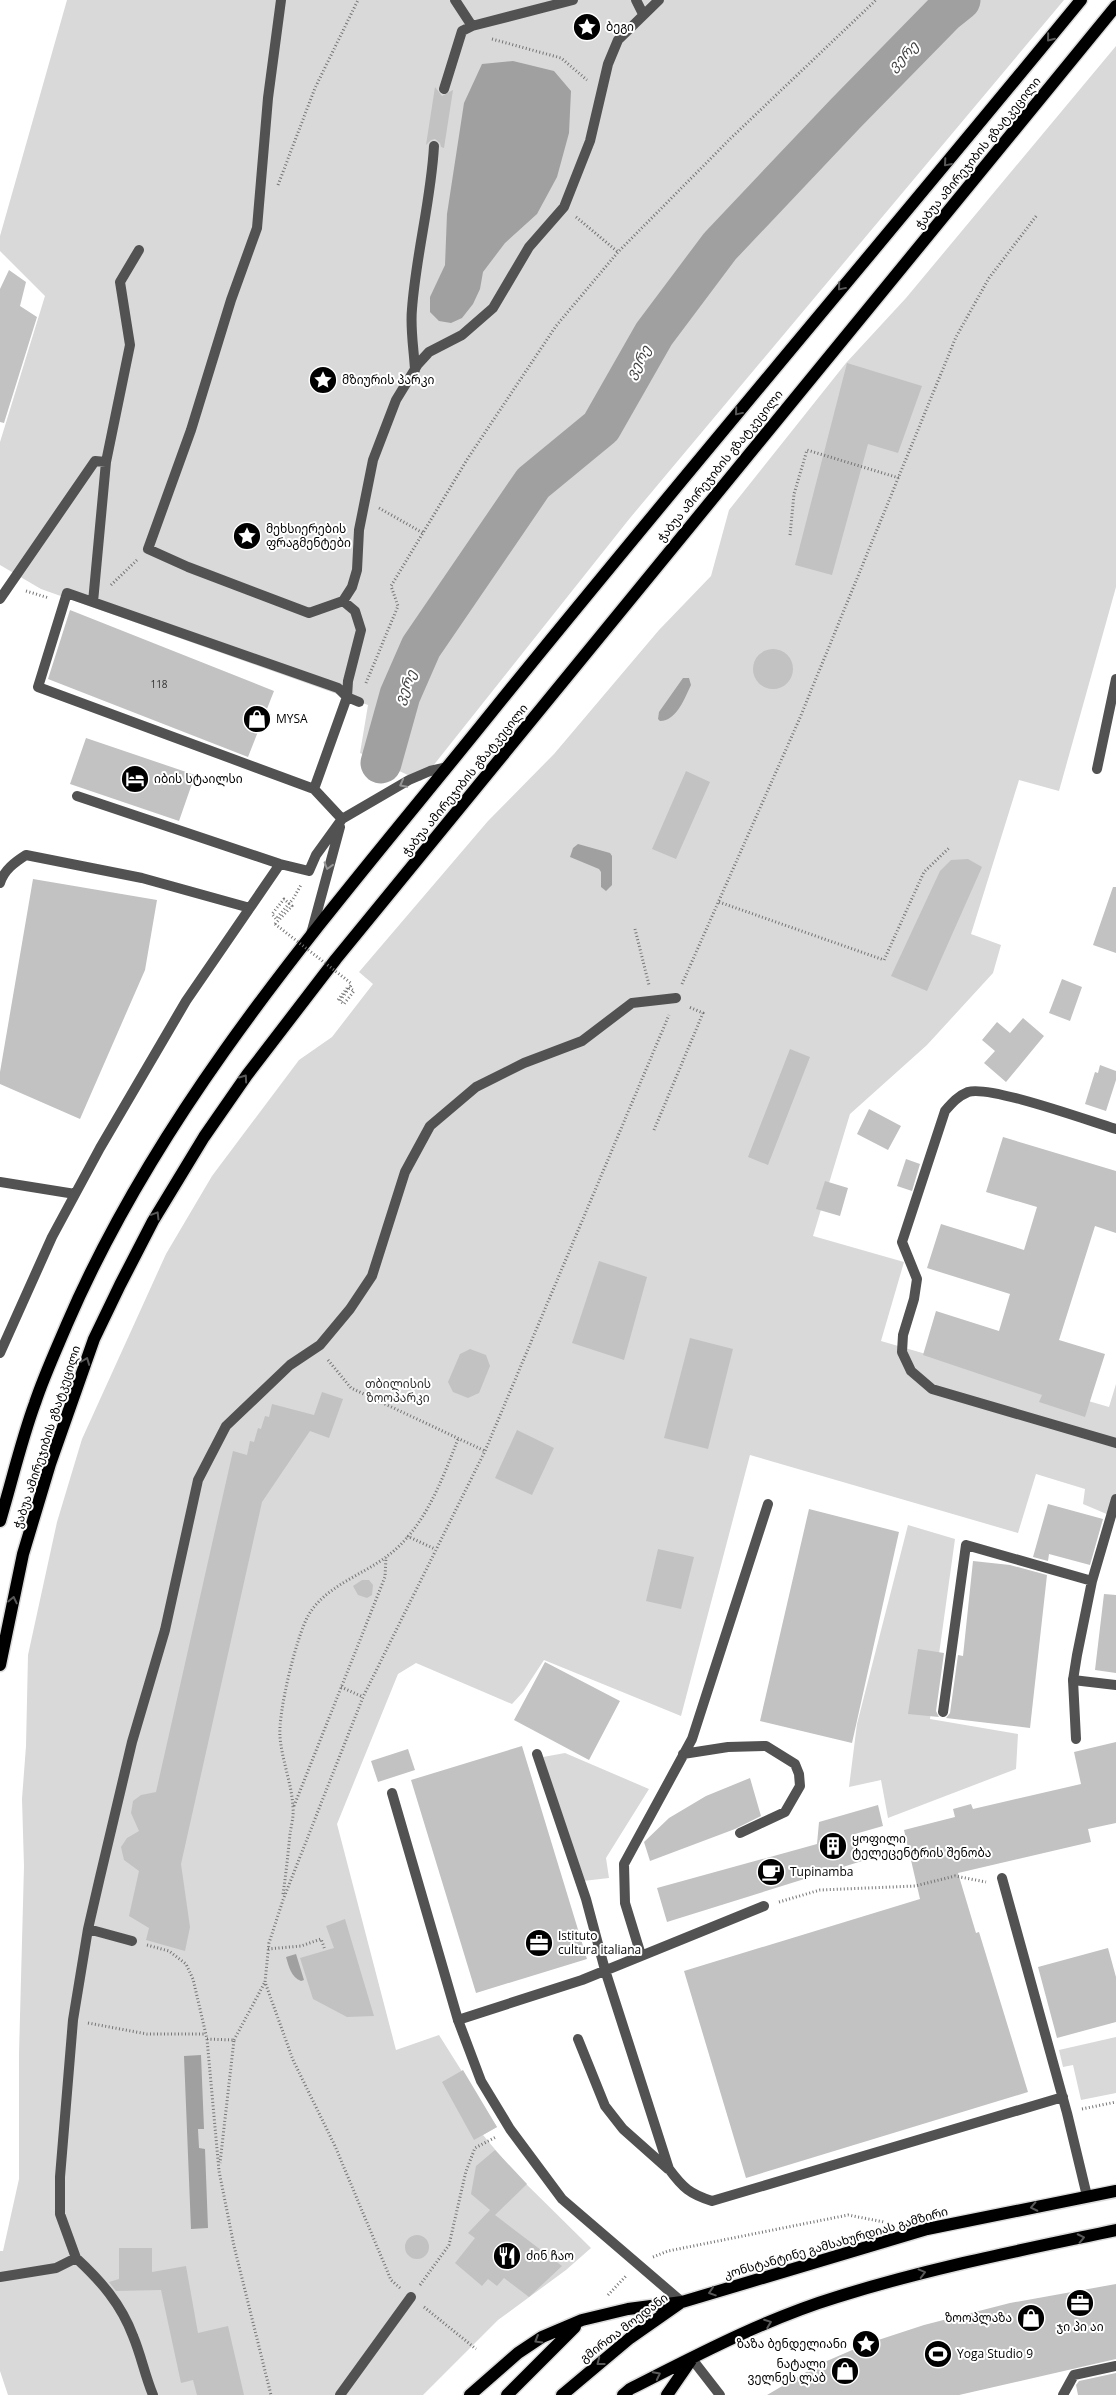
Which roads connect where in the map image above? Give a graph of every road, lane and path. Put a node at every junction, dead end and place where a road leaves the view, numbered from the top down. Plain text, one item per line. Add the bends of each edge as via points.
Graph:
1 (281, 0) edge
2 (358, 0) edge
3 (455, 0) edge
4 (573, 0) edge
5 (636, 0) edge
6 (659, 0) edge
7 (876, 0) edge
8 (1081, 0) edge
9 (1116, 6) edge
10 (643, 14) junction
11 (467, 29) junction
12 (444, 89) dead end
13 (597, 112) junction
14 (434, 146) dead end
15 (278, 187) dead end
16 (1037, 215) dead end
17 (590, 229) dead end
18 (139, 250) dead end
19 (618, 252) junction
20 (415, 370) junction
21 (106, 462) junction
22 (898, 478) junction
23 (365, 501) junction
24 (423, 533) junction
25 (790, 535) dead end
26 (148, 549) junction
27 (22, 593) dead end
28 (0, 599) edge
29 (343, 601) junction
30 (93, 602) junction
31 (48, 608) dead end
32 (1116, 679) edge
33 (347, 697) junction
34 (359, 702) joint
35 (448, 767) junction
36 (1097, 769) dead end
37 (314, 789) junction
38 (77, 796) dead end
39 (342, 819) junction
40 (949, 848) dead end
41 (280, 864) junction
42 (0, 883) edge
43 (293, 900) dead end
44 (719, 902) junction
45 (250, 908) junction
46 (635, 929) dead end
47 (310, 938) junction
48 (351, 986) junction
49 (676, 999) junction
50 (338, 1000) dead end
51 (651, 1000) junction
52 (654, 1130) dead end
53 (1116, 1130) edge
54 (0, 1182) edge
55 (75, 1194) junction
56 (320, 1345) junction
57 (0, 1353) edge
58 (458, 1439) junction
59 (1116, 1443) edge
60 (485, 1450) junction
61 (1116, 1499) edge
62 (768, 1504) dead end
63 (0, 1520) edge
64 (407, 1536) junction
65 (435, 1549) junction
66 (386, 1557) junction
67 (1092, 1581) junction
68 (0, 1665) edge
69 (1073, 1680) junction
70 (1116, 1685) edge
71 (341, 1687) junction
72 (363, 1697) junction
73 (943, 1712) dead end
74 (1076, 1739) dead end
75 (537, 1754) dead end
76 (683, 1754) junction
77 (392, 1793) dead end
78 (293, 1808) junction
79 (740, 1833) dead end
80 (1002, 1878) dead end
81 (987, 1882) dead end
82 (283, 1900) junction
83 (764, 1906) joint
84 (88, 1929) junction
85 (132, 1941) joint
86 (268, 1949) junction
87 (325, 1950) dead end
88 (641, 1955) junction
89 (605, 1970) junction
90 (265, 1982) junction
91 (73, 2020) junction
92 (458, 2020) junction
93 (206, 2034) junction
94 (207, 2039) junction
95 (578, 2039) dead end
96 (234, 2040) junction
97 (1063, 2096) junction
98 (1116, 2102) edge
99 (1067, 2113) junction
100 (510, 2130) junction
101 (669, 2169) junction
102 (220, 2171) junction
103 (1116, 2191) edge
104 (1087, 2196) junction
105 (892, 2223) dead end
106 (1116, 2230) edge
107 (76, 2258) junction
108 (638, 2264) junction
109 (0, 2277) edge
110 (410, 2297) junction
111 (603, 2299) dead end
112 (682, 2302) junction
113 (582, 2320) junction
114 (476, 2349) dead end
115 (692, 2358) junction
116 (1116, 2366) edge
117 (153, 2395) edge
118 (271, 2395) edge
119 (340, 2395) edge
120 (470, 2395) edge
121 (507, 2395) edge
122 (562, 2395) edge
123 (623, 2395) edge
124 (667, 2395) edge
125 (720, 2395) edge
126 (1063, 2395) edge

1 - 26 street via 264,135 257,228
2 - 15 path via 315,88
3 - 11 street
4 - 11 street
5 - 10 street
6 - 10 street
7 - 19 path via 731,138
8 -> 35 main road, ჭაბუა ამირეჯიბის გზატკეცილი via 611,564
68 -> 9 main road, ჭაბუა ამირეჯიბის გზატკეცილი via 23,1554 94,1339 153,1221 204,1137 336,959
10 - 13 street via 618,40 608,64
11 - 12 street
11 - 13 path via 561,58 587,80
13 - 20 street via 590,141 564,207 529,246 493,308 462,335 429,352
14 - 20 street via 411,311
16 - 22 path via 988,278 956,336
17 - 19 path
18 - 21 street via 120,282 130,345
19 - 24 path via 546,341 468,458
20 - 23 street via 396,400 387,422 373,460
21 - 28 street via 95,461
21 - 30 street
22 - 25 path via 807,450 794,494
22 - 44 path via 799,720
23 - 24 path
23 - 29 street via 359,530 357,570
24 - 34 path via 391,586 398,606
26 - 29 street via 309,614
26 - 30 path
27 - 31 path via 29,590 51,599
29 - 33 street via 355,611 361,630
30 - 33 street via 338,688
30 - 37 street via 67,593 38,687
32 - 36 street
33 - 34 street
33 - 37 street
35 -> 39 street via 409,780
35 - 47 main road, ჭაბუა ამირეჯიბის გზატკეცილი
37 - 39 street
38 - 41 street
39 - 41 street via 316,855 309,871
39 -> 47 street
40 - 44 path via 924,872 884,960
41 - 45 street
42 - 45 street via 13,864 26,855 142,878
43 - 48 path, bridge via 288,906 276,918 272,914 284,899 288,903 292,906 275,924
44 - 49 path
45 - 55 street via 186,1001
46 - 51 path
47 - 63 main road, ჭაბუა ამირეჯიბის გზატკეცილი via 231,1040 166,1138 112,1231 69,1320 35,1403
48 - 48 path via 354,991 344,1004 340,1001
48 - 50 path
49 - 51 street
49 - 52 path via 703,1013
49 - 60 path
51 - 56 street via 632,1002 582,1041 524,1063 476,1087 430,1126 405,1172 372,1276
53 - 59 street via 992,1092 970,1092 954,1100 945,1111 902,1242 916,1279 902,1352 911,1371 932,1389
54 - 55 street
55 - 57 street
56 - 58 path via 331,1366 351,1388
56 - 84 street via 290,1365 226,1426 198,1480 165,1630 132,1742
58 - 60 path
58 - 64 path via 426,1511
60 - 65 path
61 - 67 street
62 - 76 street via 701,1717
64 - 65 path
64 - 66 path
65 - 72 path
66 - 71 path via 385,1577
66 - 78 path via 320,1602 309,1615 300,1639 286,1694 280,1736
67 - 69 street
67 - 73 street via 966,1545
69 - 70 street
69 - 74 street
71 - 72 path
71 - 78 path
72 - 82 path
75 - 89 street via 586,1899
76 - 79 street via 728,1747 766,1746 795,1764 800,1786 785,1812
76 - 88 street via 624,1864 625,1902
77 - 92 street
78 - 82 path
80 - 97 street
81 - 83 path via 955,1876 915,1886 820,1890
82 - 86 path
83 - 88 street
84 - 85 street
84 - 91 street
85 - 93 path via 169,1951 186,1964 193,1979
86 - 87 path via 302,1946 321,1939
86 - 90 path
88 - 89 street
89 - 92 street
89 - 101 street
90 - 96 path
90 - 110 path via 293,2060 335,2146 391,2280
91 - 93 path via 147,2034
91 - 107 street via 60,2214
92 - 100 street via 481,2081
93 - 94 path
94 - 96 path
94 - 102 path
95 - 101 street via 605,2106 623,2129
96 - 102 path
97 - 99 street
97 - 101 street via 712,2200 682,2188
98 - 99 path
99 - 104 street
100 - 108 street via 562,2199
100 - 110 path via 475,2148 466,2171 449,2245
102 - 118 path via 234,2246
103 - 104 main road, კონსტანტინე გამსახურდიას გამზირი
104 -> 112 main road, კონსტანტინე გამსახურდიას გამზირი via 927,2229
105 - 108 path via 848,2215 668,2251
115 -> 106 main road via 738,2334 835,2297 965,2261
107 - 109 street via 56,2268
107 - 117 street via 100,2280 119,2305
108 - 111 path
108 - 112 street
110 - 114 path
110 - 119 street
112 - 113 main road, გმირთა მოედანი via 628,2309
112 -> 122 main road, გმირთა მოედანი via 630,2338
113 -> 120 main road, გმირთა მოედანი via 542,2337
113 - 121 main road
123 -> 115 main road
115 - 124 main road
115 - 125 street
116 - 126 street via 1074,2375

